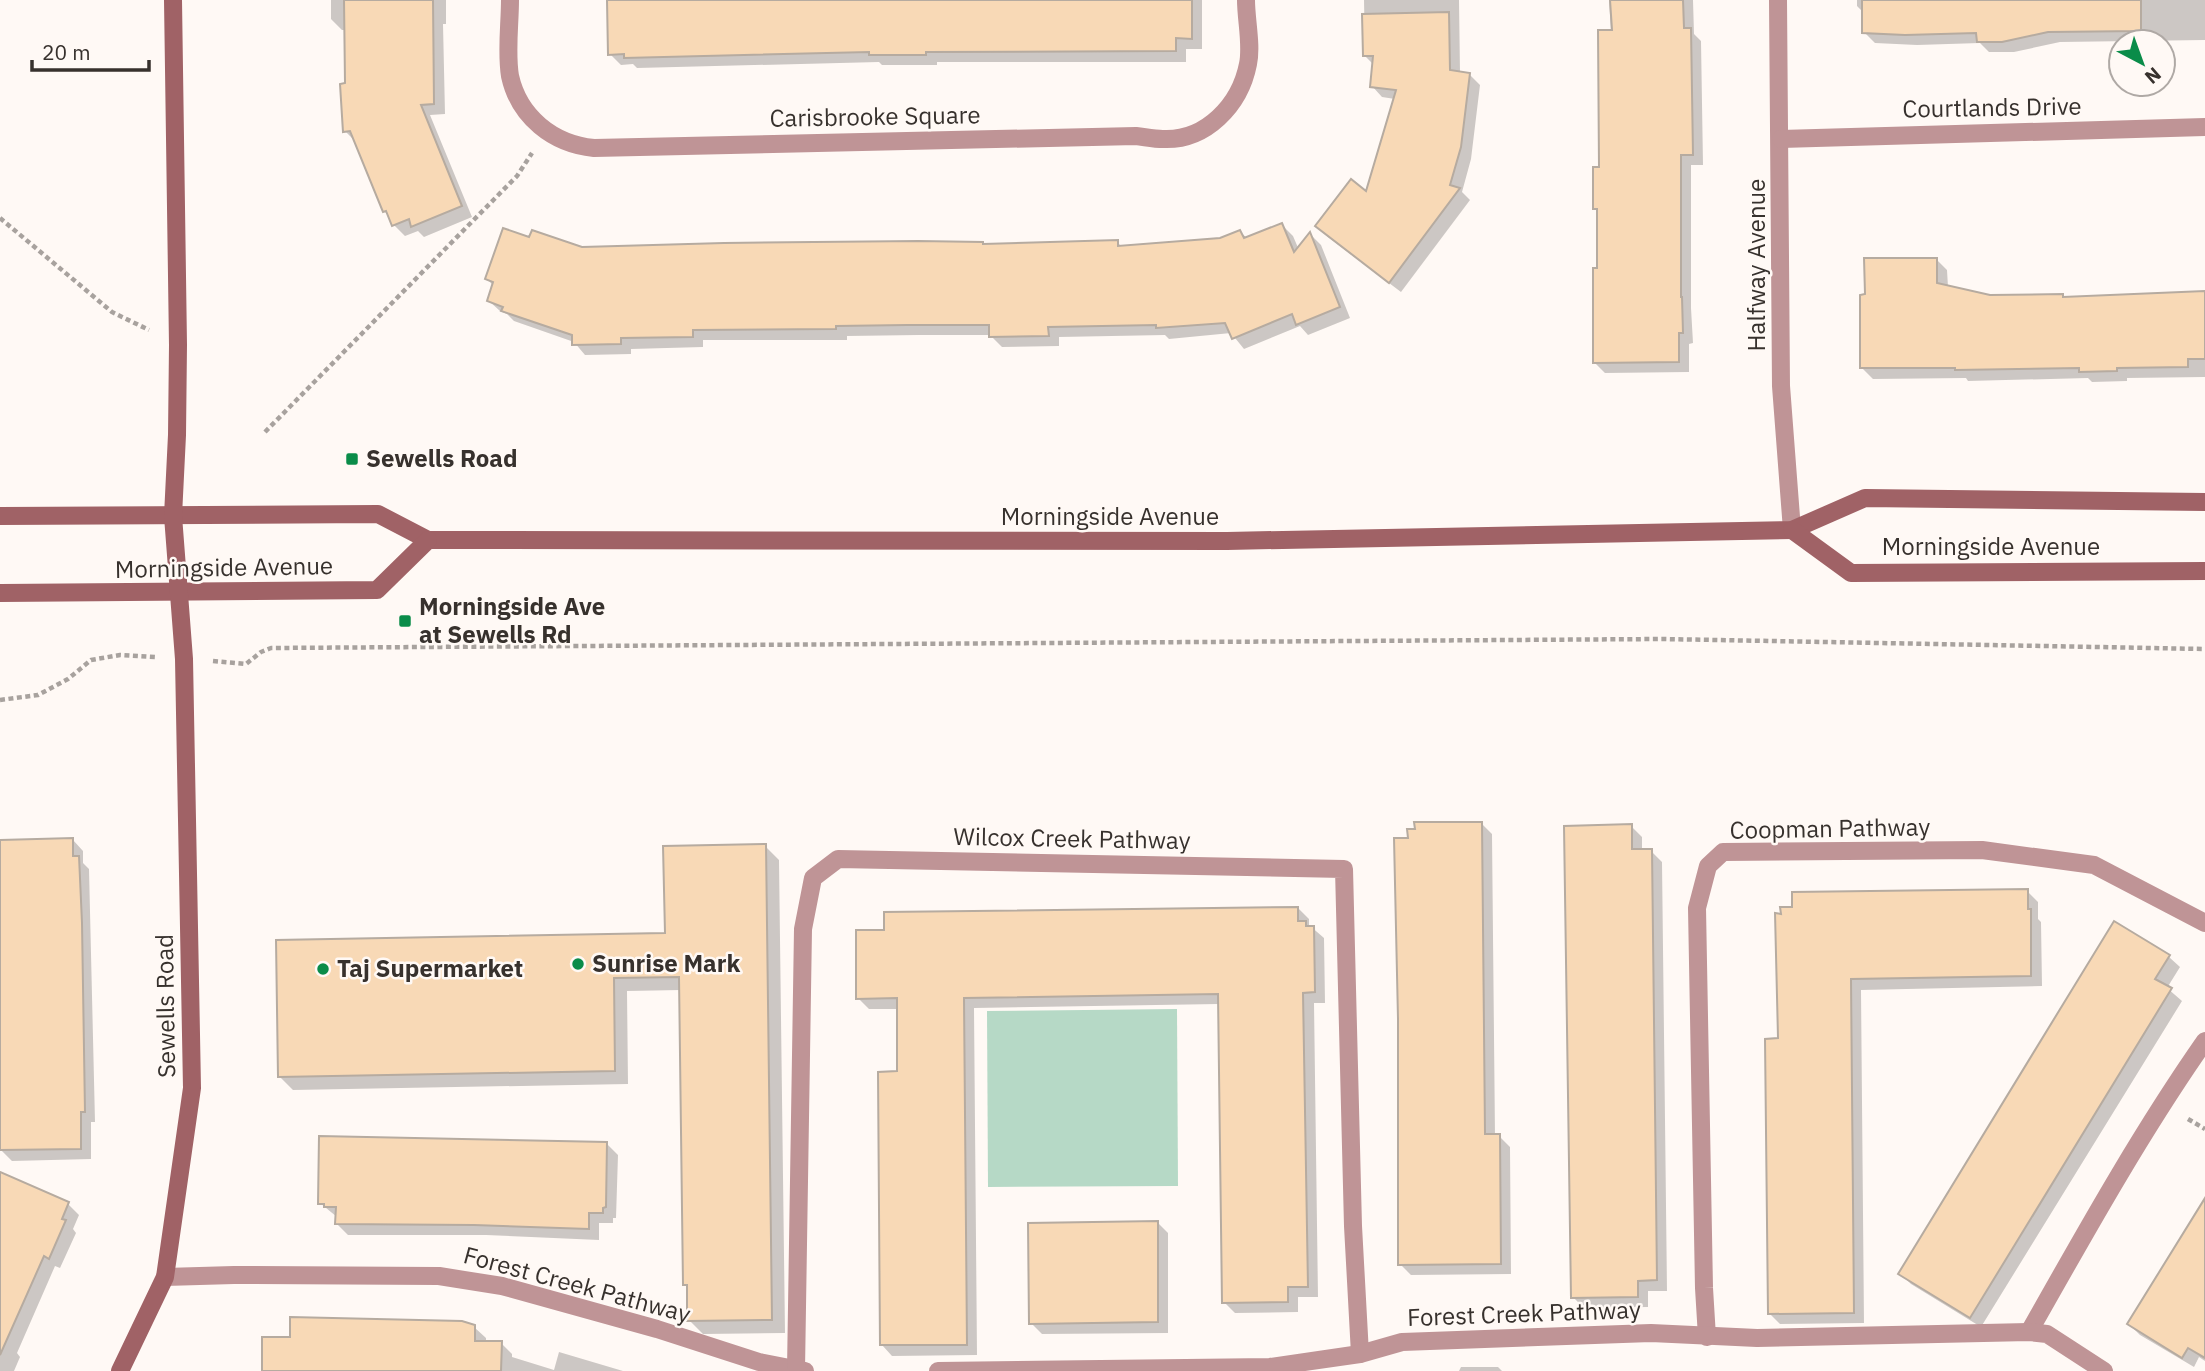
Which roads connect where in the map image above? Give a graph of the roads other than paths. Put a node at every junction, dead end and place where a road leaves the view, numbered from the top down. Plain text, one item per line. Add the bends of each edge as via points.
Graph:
1 (173, 0) edge
2 (510, 0) edge
3 (1246, 0) edge
4 (1778, 0) edge
5 (2205, 127) edge
6 (1781, 139) junction
7 (2205, 502) edge
8 (0, 516) edge
9 (173, 516) junction
10 (1792, 530) junction
11 (428, 540) junction
12 (2205, 571) edge
13 (0, 593) edge
14 (180, 593) junction
15 (2205, 923) edge
16 (2205, 1041) edge
17 (165, 1277) junction
18 (2029, 1332) junction
19 (1707, 1337) junction
20 (1360, 1354) junction
21 (120, 1371) edge
22 (800, 1371) edge
23 (938, 1371) edge
24 (2104, 1371) edge

1 - 9 main road, Sewells Road via 178,345
2 - 3 street, Carisbrooke Square via 510,74 517,96 546,132 560,141 594,148 1188,136 1227,111 1240,92 1250,47
4 - 6 street, Halfway Avenue
5 - 6 street, Courtlands Drive
6 - 10 street, Halfway Avenue via 1781,386
7 - 10 main road, Morningside Avenue via 1865,498
8 - 9 main road, Morningside Avenue
9 - 11 main road, Morningside Avenue via 377,514
9 - 14 main road, Sewells Road
10 - 11 main road, Morningside Avenue via 1227,541
10 - 12 main road, Morningside Avenue via 1852,573
11 - 14 main road, Morningside Avenue via 377,590
13 - 14 main road, Morningside Avenue
14 - 17 main road, Sewells Road via 192,1088
15 - 19 street, Coopman Pathway via 2094,865 1982,850 1723,852 1708,866 1697,908
16 - 18 street via 2162,1102
17 - 21 main road, Sewells Road
17 - 22 street, Forest Creek Pathway via 439,1276 502,1286
18 - 19 street, Forest Creek Pathway
18 - 24 street, Forest Creek Pathway via 2047,1334
19 - 20 street, Forest Creek Pathway via 1651,1333 1402,1342
20 - 22 street, Wilcox Creek Pathway via 1344,869 838,859 813,878 803,929
20 - 23 street, Forest Creek Pathway via 1270,1367

